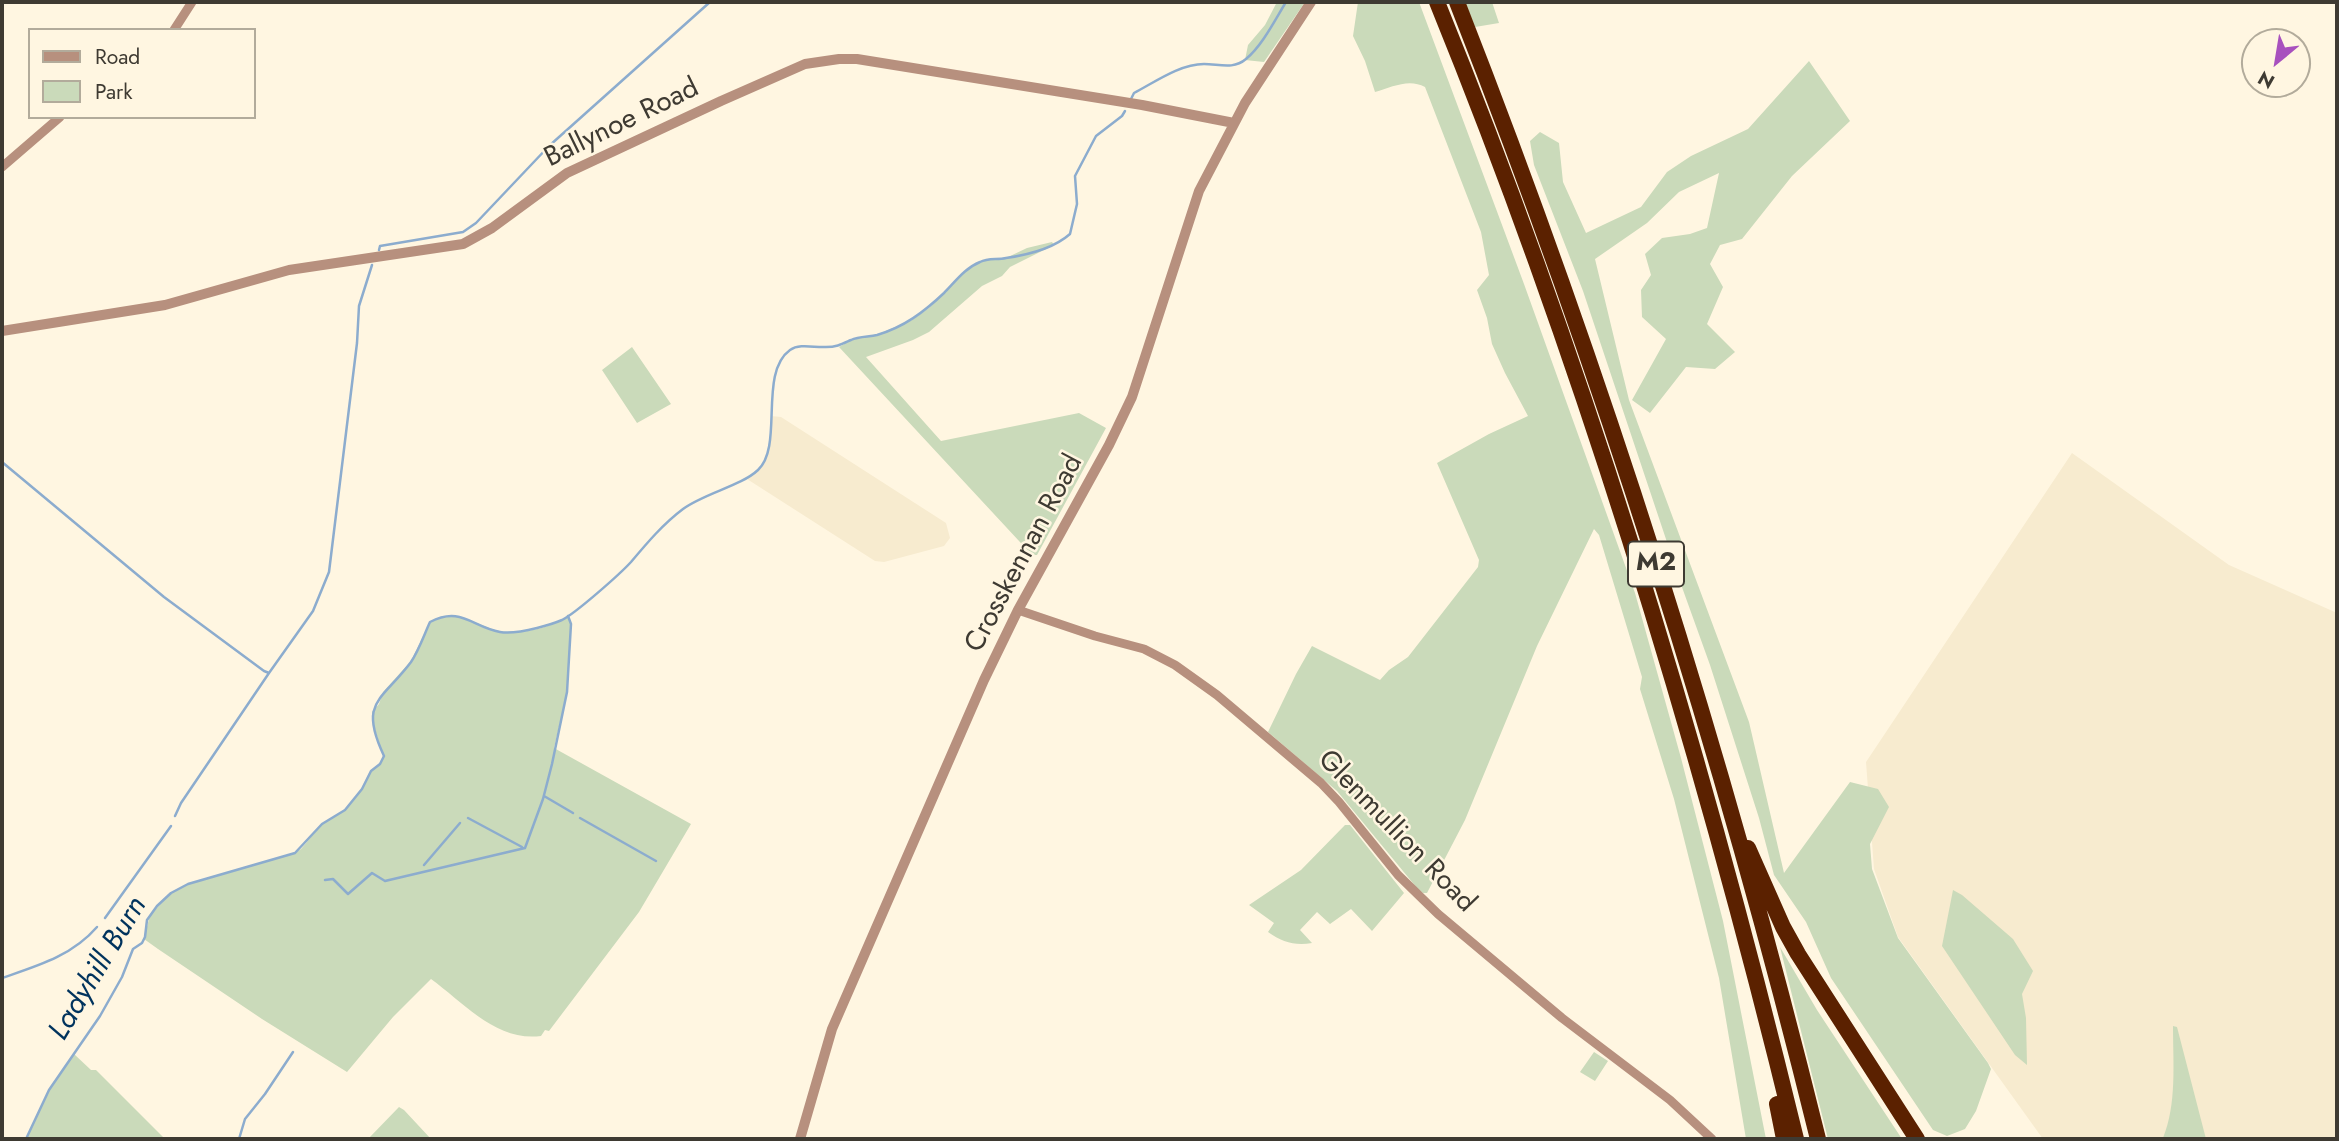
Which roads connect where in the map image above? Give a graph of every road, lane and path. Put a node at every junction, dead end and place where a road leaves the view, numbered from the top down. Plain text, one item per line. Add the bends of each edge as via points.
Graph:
1 (192, 2) edge
2 (1311, 2) edge
3 (1437, 2) edge
4 (1457, 2) edge
5 (175, 28) edge
6 (58, 119) edge
7 (1234, 123) junction
8 (2, 167) edge
9 (2, 331) edge
10 (1017, 610) junction
11 (1728, 808) junction
12 (1758, 986) junction
13 (800, 1139) edge
14 (1712, 1139) edge
15 (1784, 1139) edge
16 (1796, 1139) edge
17 (1818, 1139) edge
18 (1917, 1139) edge

1 - 5 street
2 - 7 street, Crosskennan Road
3 - 12 highway, M2 via 1514,200 1633,544
4 - 11 highway, M2 via 1601,392
6 - 8 street
7 - 9 street, Ballynoe Road via 857,59 824,60 721,100 567,173 463,244 289,270 165,305
7 - 10 street, Crosskennan Road via 1199,191 1132,397
10 - 13 street, Crosskennan Road via 845,999 821,1062
10 - 14 street, Glenmullion Road via 1144,649 1195,678 1321,783 1398,875 1438,914
11 - 17 highway, M2
11 - 18 highway via 1798,954
12 - 15 highway
12 - 16 highway, M2

